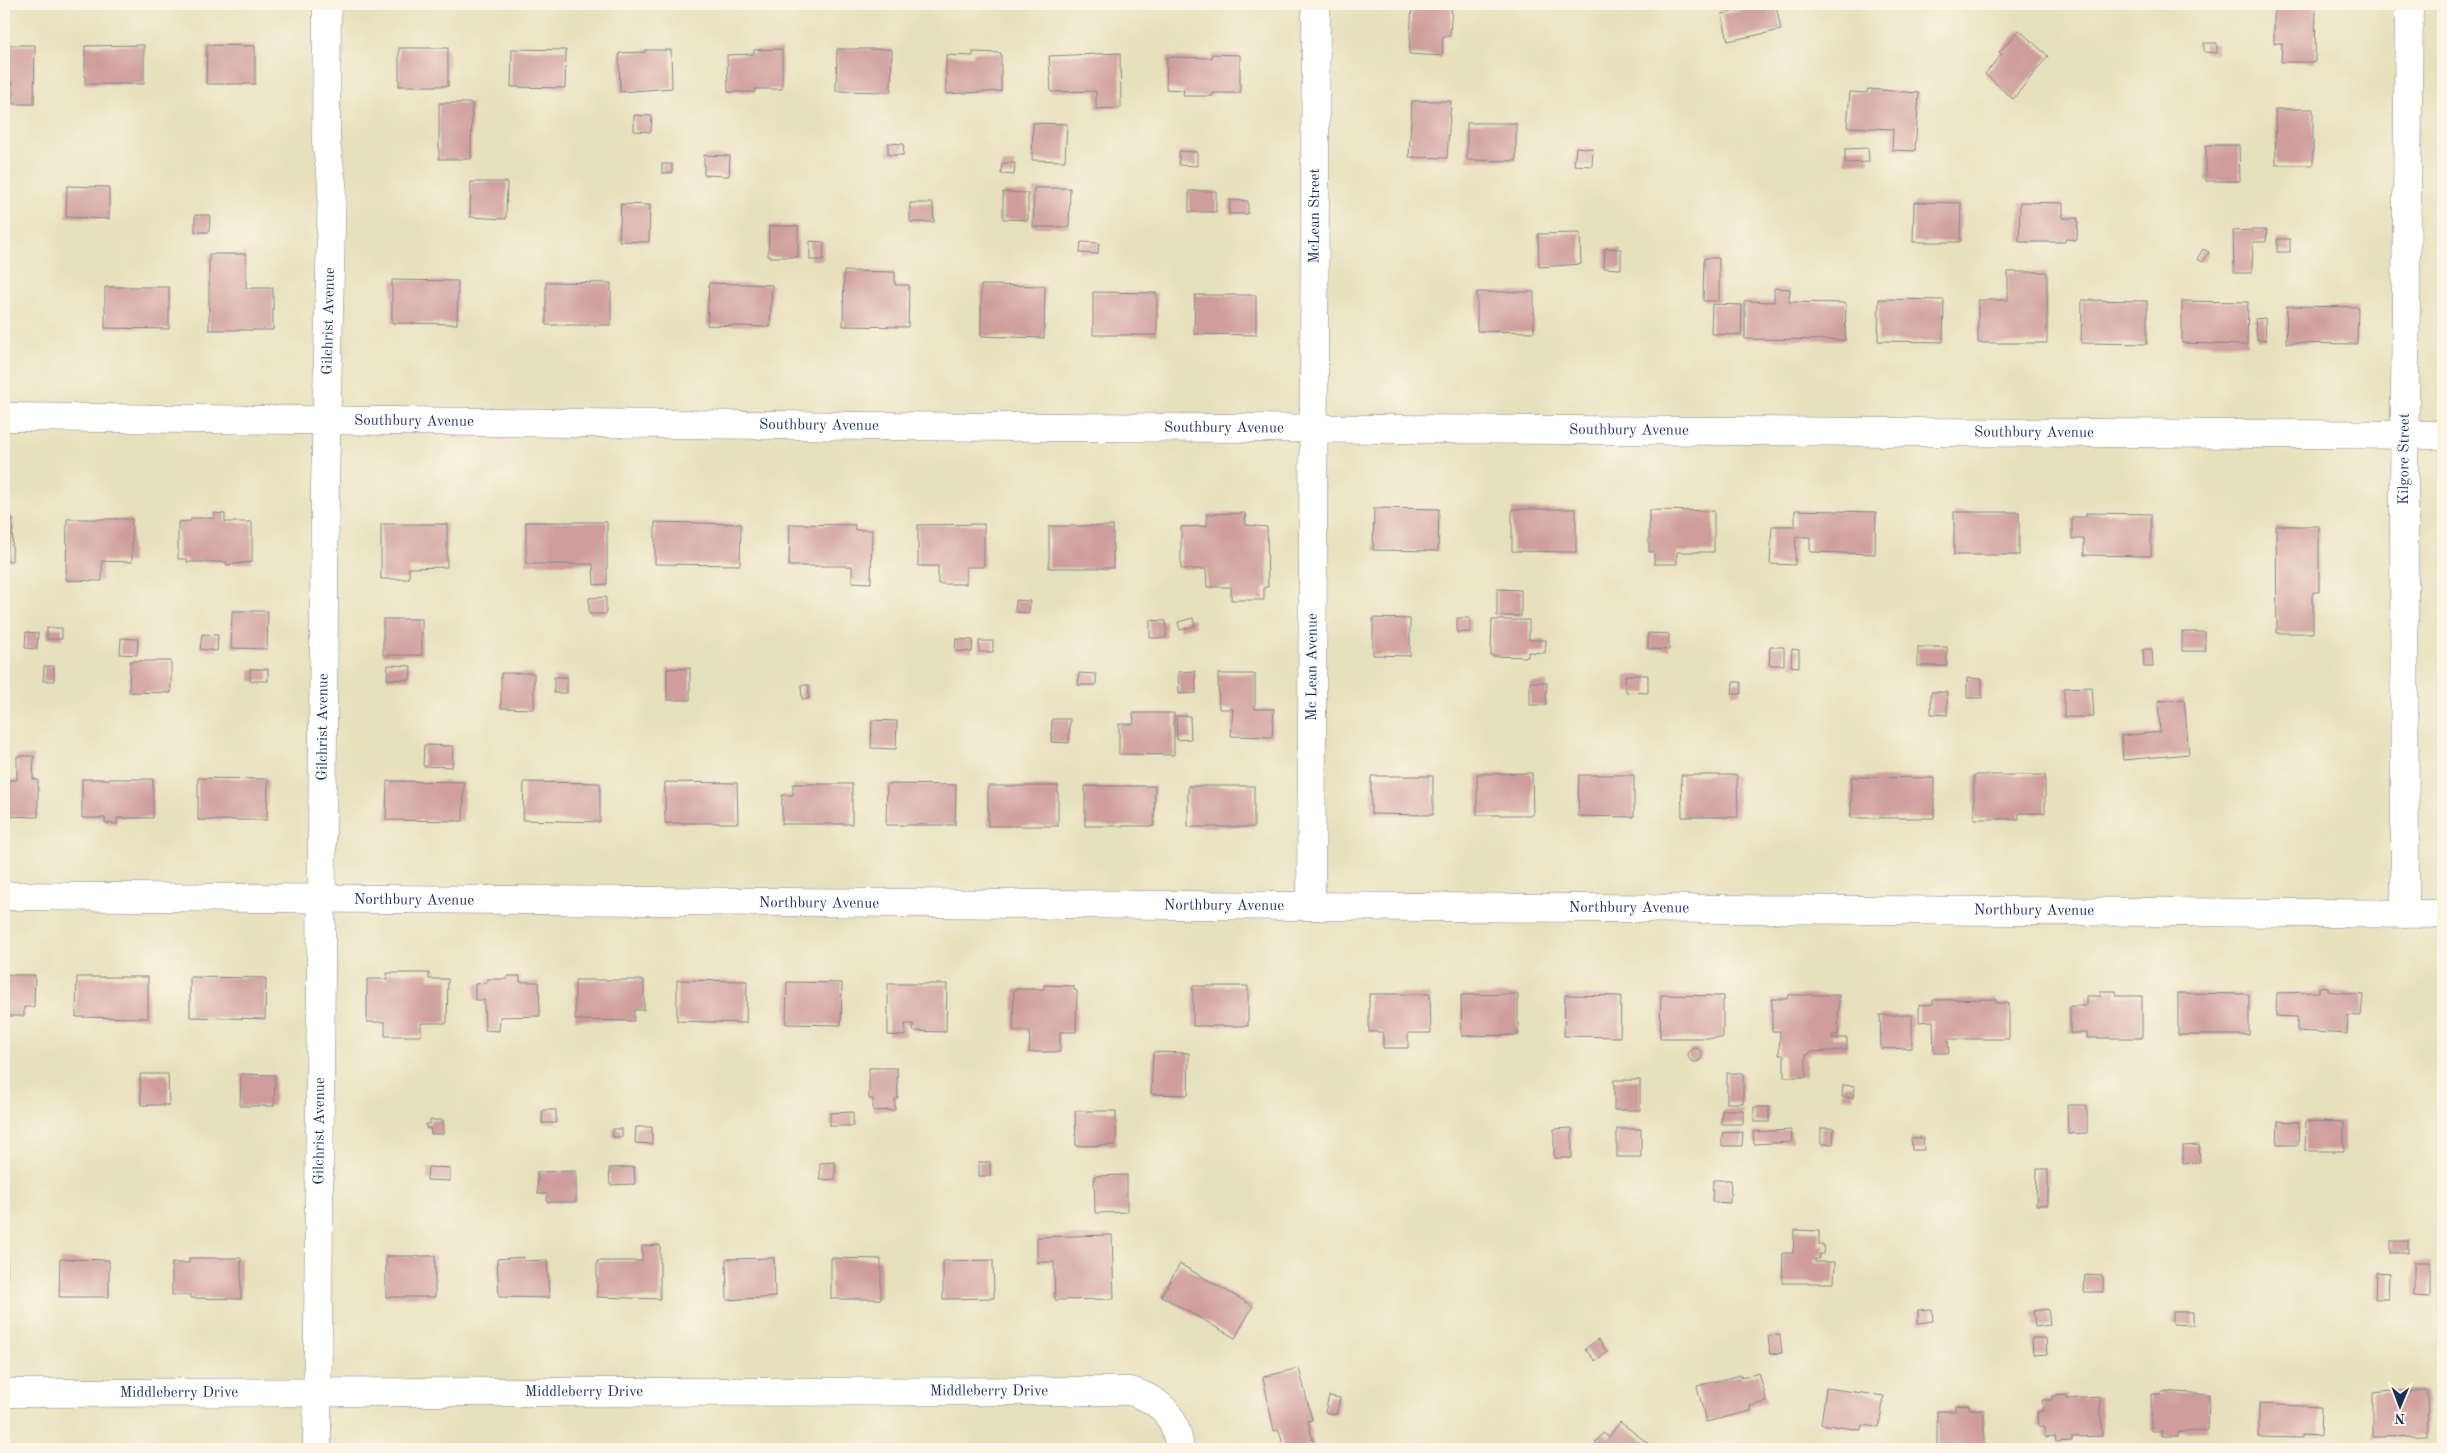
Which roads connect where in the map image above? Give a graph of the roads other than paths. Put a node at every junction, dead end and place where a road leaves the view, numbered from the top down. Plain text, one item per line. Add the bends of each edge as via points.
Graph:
1 (327, 4) edge
2 (1316, 4) edge
3 (2409, 4) edge
4 (4, 417) edge
5 (326, 420) junction
6 (1314, 429) junction
7 (2405, 434) junction
8 (2443, 435) edge
9 (4, 896) edge
10 (320, 900) junction
11 (1311, 905) junction
12 (2405, 914) junction
13 (2443, 914) edge
14 (317, 1392) junction
15 (4, 1393) edge
16 (317, 1449) edge
17 (1180, 1449) edge

1 - 5 street, Gilchrist Avenue via 326,142 332,183
2 - 6 street, McLean Street
3 - 7 street, Kilgore Street
4 - 5 street, Southbury Avenue
5 - 6 street, Southbury Avenue
5 - 10 street, Gilchrist Avenue
6 - 7 street, Southbury Avenue
6 - 11 street, Mc Lean Avenue
7 - 8 street, Southbury Avenue
7 - 12 street, Kilgore Street
9 - 10 street, Northbury Avenue
10 - 11 street, Northbury Avenue
10 - 14 street, Gilchrist Avenue
11 - 12 street, Northbury Avenue
12 - 13 street, Northbury Avenue
14 - 15 street, Middleberry Drive
14 - 16 street, Gilchrist Avenue
14 - 17 street, Middleberry Drive via 1130,1391 1161,1406 1172,1418

